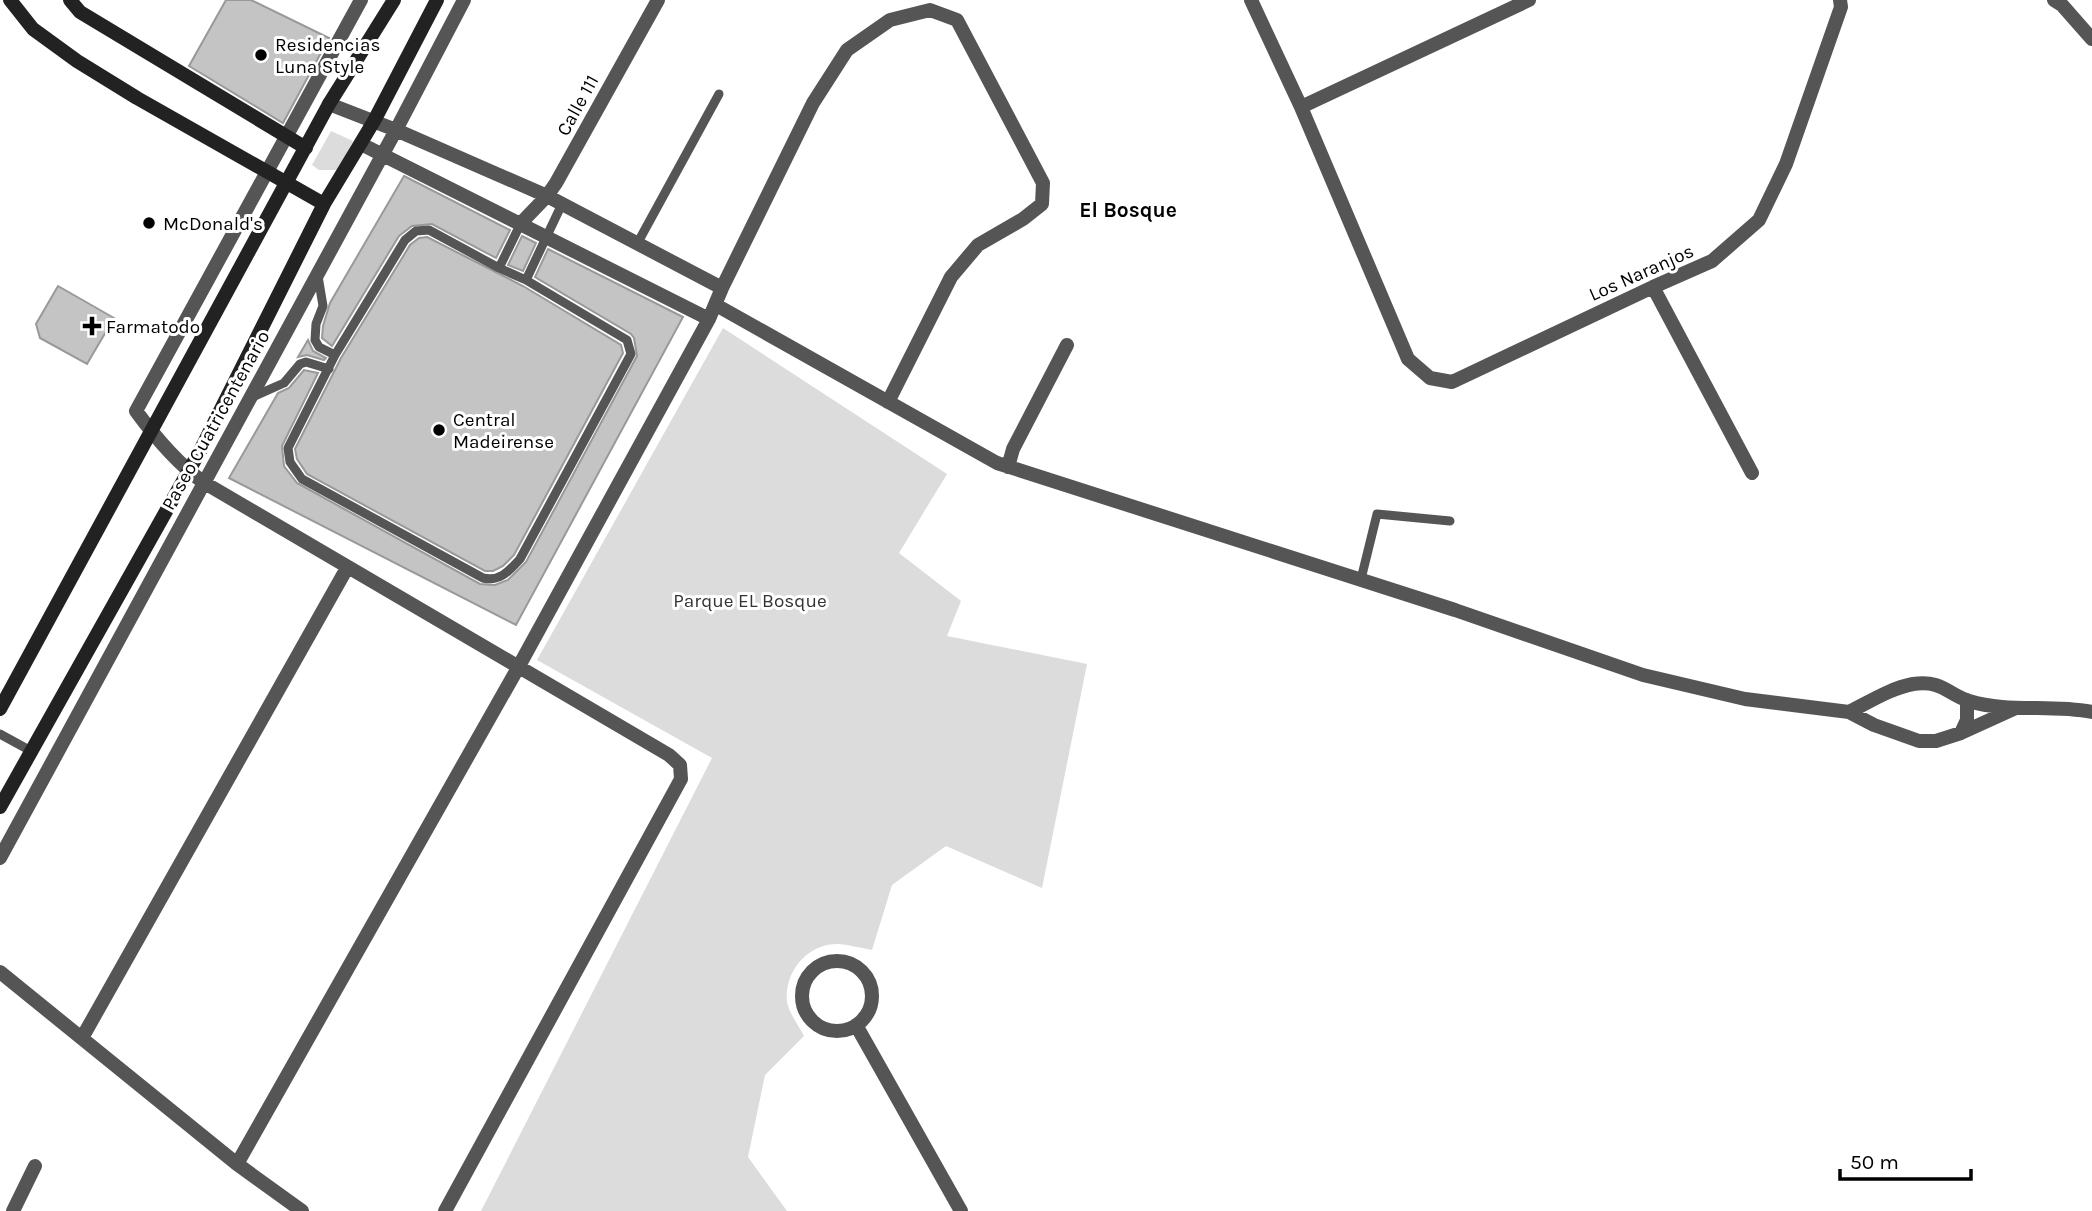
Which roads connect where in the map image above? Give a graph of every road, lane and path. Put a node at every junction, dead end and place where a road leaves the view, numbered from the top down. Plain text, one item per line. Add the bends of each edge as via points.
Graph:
1 (10, 0) edge
2 (69, 0) edge
3 (361, 0) edge
4 (394, 0) edge
5 (437, 0) edge
6 (464, 0) edge
7 (658, 0) edge
8 (1251, 0) edge
9 (1529, 0) edge
10 (1840, 0) edge
11 (2054, 0) edge
12 (2092, 39) edge
13 (719, 94) dead end
14 (330, 104) junction
15 (1301, 107) junction
16 (374, 121) junction
17 (396, 130) junction
18 (286, 136) junction
19 (361, 144) junction
20 (306, 148) junction
21 (384, 153) junction
22 (267, 172) junction
23 (286, 183) junction
24 (547, 197) junction
25 (324, 204) junction
26 (562, 204) junction
27 (520, 223) junction
28 (548, 236) junction
29 (637, 244) junction
30 (499, 268) junction
31 (317, 273) junction
32 (526, 280) junction
33 (1653, 287) junction
34 (722, 288) junction
35 (716, 305) junction
36 (709, 319) junction
37 (1068, 345) dead end
38 (335, 355) junction
39 (329, 369) junction
40 (248, 399) junction
41 (888, 402) junction
42 (150, 430) junction
43 (1008, 467) junction
44 (188, 472) junction
45 (1752, 473) dead end
46 (203, 482) junction
47 (1450, 521) dead end
48 (347, 568) junction
49 (1361, 579) junction
50 (519, 666) junction
51 (1967, 700) junction
52 (2016, 708) junction
53 (0, 709) edge
54 (1849, 712) junction
55 (2092, 712) edge
56 (1961, 733) junction
57 (0, 734) edge
58 (31, 751) junction
59 (0, 807) edge
60 (0, 858) edge
61 (0, 972) edge
62 (856, 1025) junction
63 (82, 1038) junction
64 (237, 1164) junction
65 (34, 1166) dead end
66 (13, 1211) edge
67 (302, 1211) edge
68 (445, 1211) edge
69 (961, 1211) edge

1 - 22 street via 33,29 77,61
2 - 18 street via 80,12
3 - 18 street
4 - 14 street
5 - 16 street, Paseo Cuatricentenario
6 - 17 street, Paseo Cuatricentenario
7 - 24 street, Calle 111
8 - 15 street
9 - 15 street
10 - 33 street, Los Naranjos via 1786,164 1759,220 1712,261
11 - 12 street
13 - 29 lane
14 - 16 street
14 - 20 street
15 - 33 street, Los Naranjos via 1408,359 1430,378 1452,382
16 - 17 street
16 - 19 street, Paseo Cuatricentenario
17 - 21 street, Paseo Cuatricentenario
17 - 24 street
18 - 20 street
18 - 22 street
19 - 21 street
19 - 25 street, Paseo Cuatricentenario
20 - 23 street
21 - 27 street
21 - 31 street, Paseo Cuatricentenario
22 - 23 street
22 - 42 street via 136,411
23 - 25 street
23 - 42 street
24 - 26 street
24 - 27 street, Calle 111
25 - 44 street, Paseo Cuatricentenario
26 - 28 lane
26 - 29 street
27 - 28 street
27 - 30 lane
28 - 32 lane
28 - 36 street
29 - 34 street
30 - 32 lane
30 - 38 lane via 429,230 416,231 405,240
31 - 38 lane via 323,306 314,340
31 - 40 street, Paseo Cuatricentenario
32 - 39 lane via 627,340 631,354 520,559 505,575 483,578 302,479 290,462 288,448
33 - 45 street
34 - 35 street
34 - 41 street via 813,103 847,50 890,20 930,10 957,20 1043,183 1042,204 978,244 951,277
35 - 36 street
35 - 41 street
36 - 50 street
37 - 43 street
38 - 39 lane
39 - 40 lane via 300,364 284,383
40 - 46 street, Paseo Cuatricentenario
41 - 43 street
42 - 44 street
42 - 53 street
43 - 49 street
44 - 46 street
44 - 58 street, Paseo Cuatricentenario
46 - 48 street
46 - 60 street, Paseo Cuatricentenario
47 - 49 lane via 1377,514
48 - 50 street
48 - 63 street
49 - 54 street via 1643,675 1745,699
50 - 64 street
50 - 68 street via 669,755 680,765 681,779
51 - 52 street
51 - 54 street via 1946,687 1912,684
51 - 56 street via 1967,720
52 - 55 street via 2067,707
52 - 56 street
54 - 56 street via 1919,741
57 - 58 lane
58 - 59 street, Paseo Cuatricentenario
61 - 63 street
62 - 62 street via 846,1030 823,1029 807,1015 802,1004 804,982 820,965 843,961 864,973 872,995 865,1017
62 - 69 street
63 - 64 street
64 - 67 street
65 - 66 street

